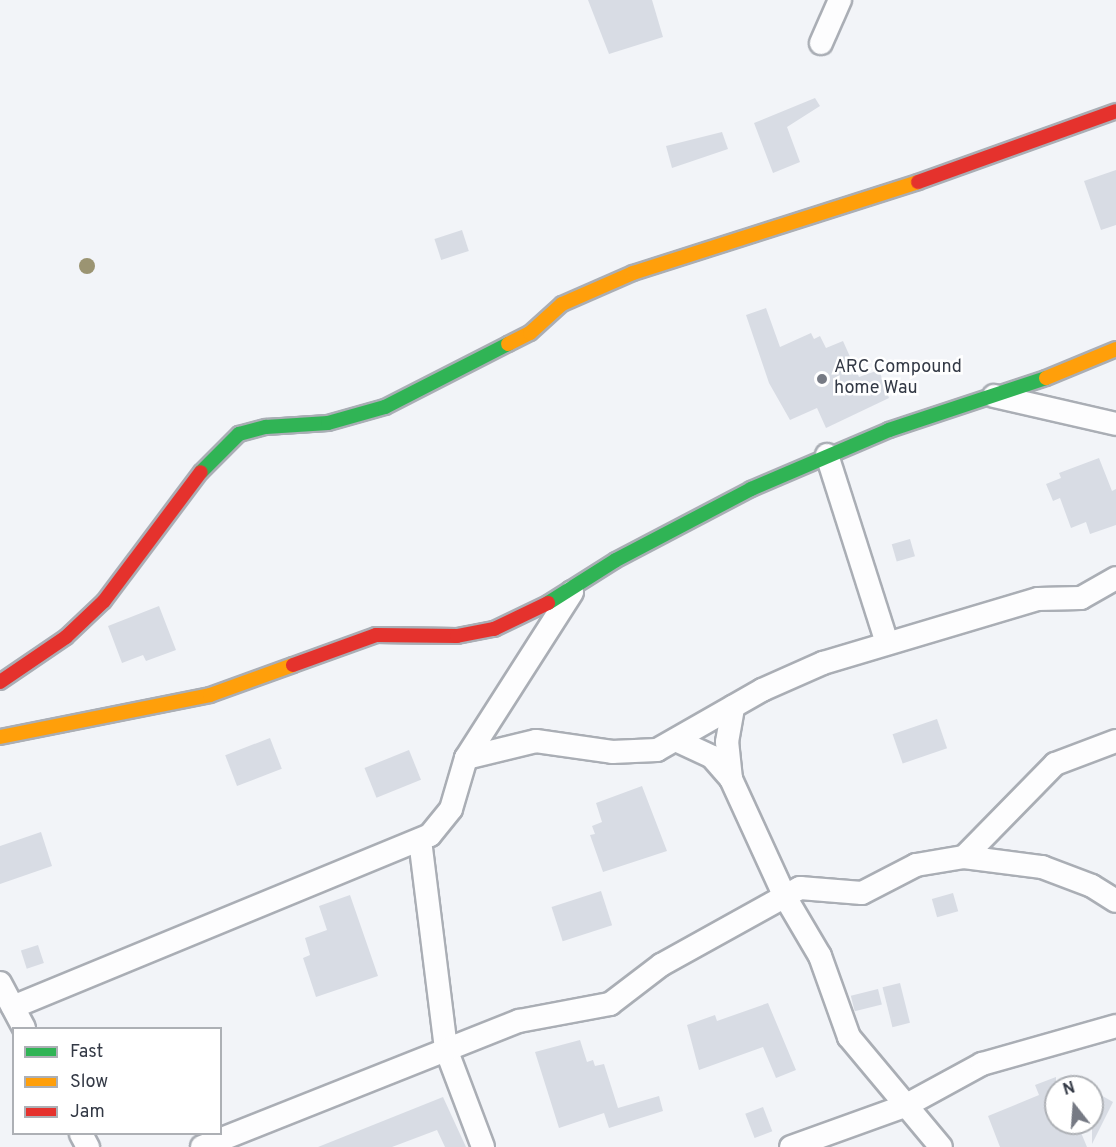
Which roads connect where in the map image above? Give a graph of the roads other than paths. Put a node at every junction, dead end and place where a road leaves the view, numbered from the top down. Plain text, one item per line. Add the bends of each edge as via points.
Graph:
1 (840, 0) edge
2 (821, 43) dead end
3 (1116, 111) edge
4 (1116, 349) edge
5 (994, 396) junction
6 (1116, 424) edge
7 (827, 455) junction
8 (1116, 578) edge
9 (577, 584) junction
10 (887, 643) junction
11 (0, 682) edge
12 (733, 707) junction
13 (0, 737) edge
14 (678, 741) junction
15 (1116, 741) edge
16 (466, 758) junction
17 (731, 779) junction
18 (420, 840) junction
19 (964, 857) junction
20 (784, 895) junction
21 (1116, 901) edge
22 (0, 983) edge
23 (13, 1007) junction
24 (1116, 1026) edge
25 (23, 1027) edge
26 (446, 1049) junction
27 (905, 1106) junction
28 (202, 1147) edge
29 (483, 1147) edge
30 (791, 1147) edge
31 (941, 1147) edge

1 - 2 street
3 - 11 street via 828,214 633,273 562,304 530,333 385,407 328,423 266,427 239,434 185,488 105,601 66,637
4 - 5 street
5 - 6 street
5 - 7 street
7 - 9 street via 684,522
7 - 10 street
8 - 10 street via 1081,598 1038,599
9 - 13 street via 532,613 494,629 457,636 399,633 358,639 210,695
9 - 16 street
10 - 12 street via 791,675
12 - 14 street
12 - 17 street via 727,742
14 - 16 street via 657,750 612,752 536,741 494,747
14 - 17 street via 712,757
15 - 19 street via 1055,764
16 - 18 street via 452,809 438,828
17 - 20 street
18 - 23 street
18 - 26 street
19 - 20 street via 916,865 862,893 809,886
19 - 21 street via 1042,867 1092,886
20 - 26 street via 661,965 610,1005 519,1021
20 - 27 street via 819,956 849,1037
22 - 23 street
23 - 25 street
24 - 27 street via 982,1064
26 - 28 street
26 - 29 street
27 - 30 street
27 - 31 street

